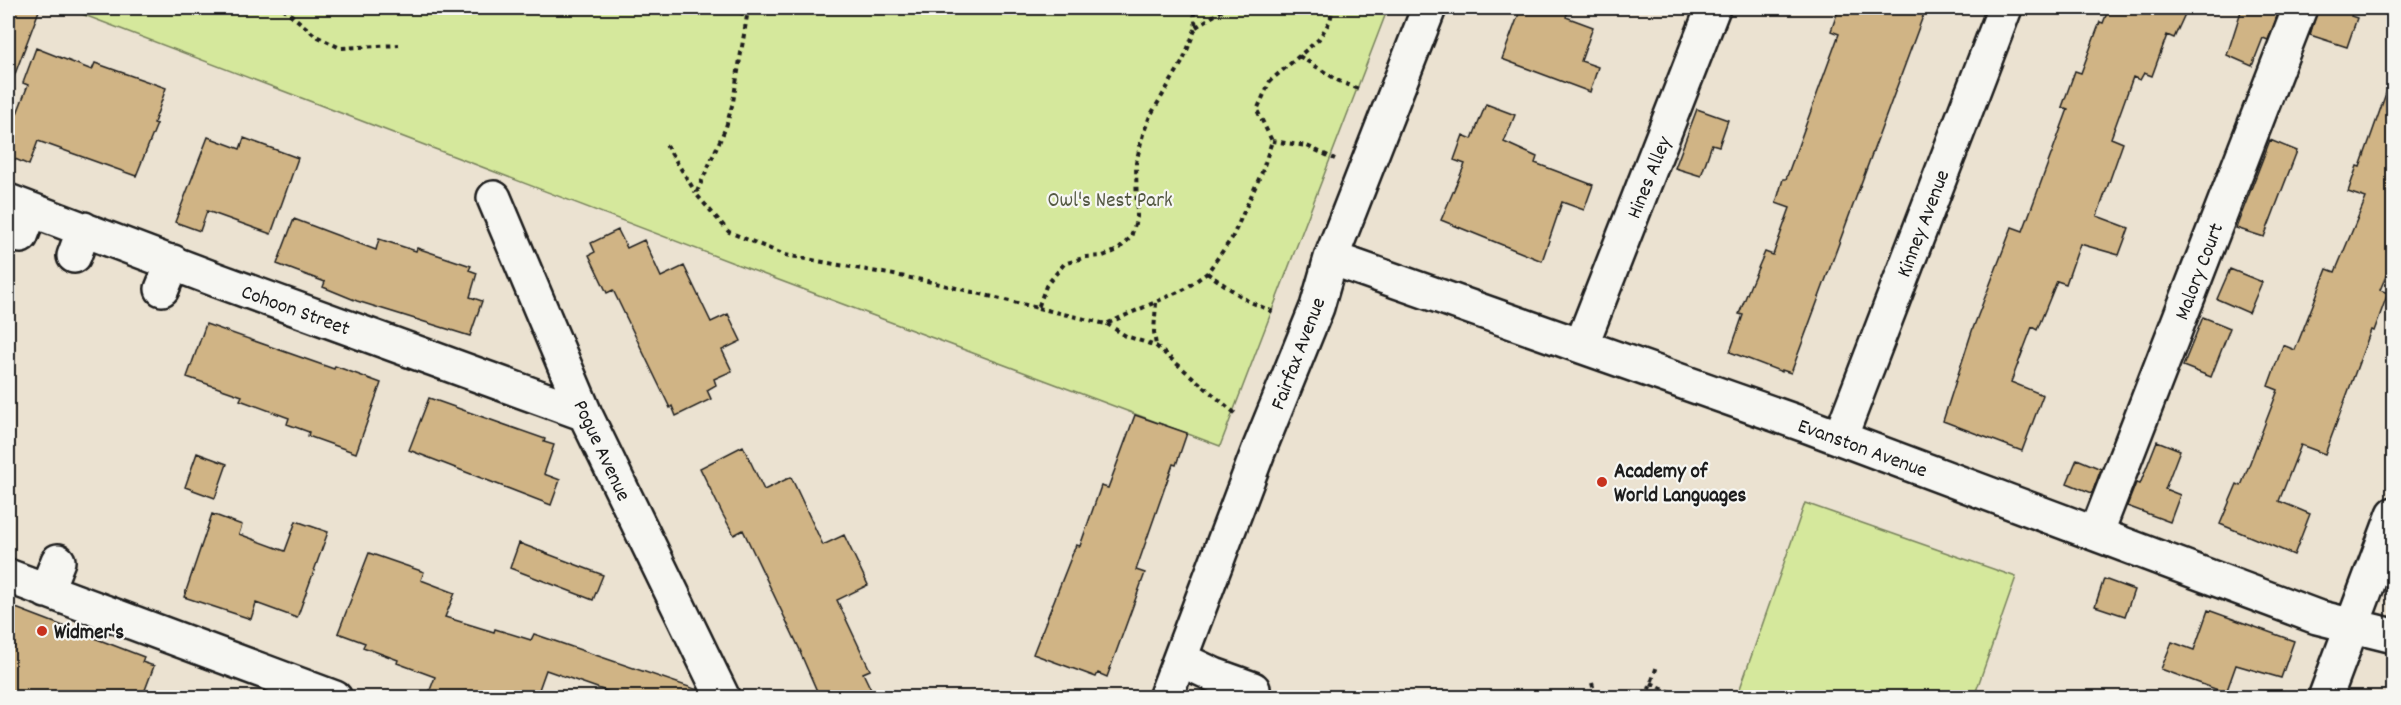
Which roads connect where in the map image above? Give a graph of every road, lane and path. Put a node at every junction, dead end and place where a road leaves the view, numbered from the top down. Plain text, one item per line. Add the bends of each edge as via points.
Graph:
1 (283, 8) edge
2 (573, 8) edge
3 (704, 8) edge
4 (731, 8) edge
5 (747, 8) edge
6 (1193, 8) edge
7 (1226, 8) edge
8 (1333, 8) edge
9 (1377, 8) edge
10 (1429, 8) edge
11 (1713, 8) edge
12 (2005, 8) edge
13 (2300, 8) edge
14 (567, 11) dead end
15 (1392, 11) dead end
16 (700, 14) dead end
17 (747, 16) junction
18 (1196, 27) junction
19 (399, 45) dead end
20 (1299, 56) junction
21 (1362, 90) dead end
22 (1272, 141) junction
23 (666, 146) dead end
24 (1335, 159) dead end
25 (696, 194) junction
26 (494, 198) dead end
27 (20, 216) edge
28 (1331, 258) junction
29 (1207, 273) junction
30 (1156, 303) junction
31 (1038, 308) junction
32 (1276, 314) dead end
33 (1106, 324) junction
34 (1156, 346) junction
35 (1581, 346) junction
36 (585, 414) junction
37 (1237, 415) dead end
38 (1840, 438) junction
39 (2394, 514) edge
40 (2096, 534) junction
41 (58, 561) dead end
42 (8, 576) edge
43 (46, 591) junction
44 (2353, 625) junction
45 (2394, 636) edge
46 (1180, 659) junction
47 (1658, 666) dead end
48 (1592, 682) dead end
49 (1652, 683) junction
50 (1253, 689) dead end
51 (335, 698) edge
52 (723, 698) edge
53 (1166, 698) edge
54 (1596, 698) edge
55 (1646, 698) edge
56 (1684, 698) edge
57 (2325, 698) edge

1 - 19 path via 316,36 340,48
2 - 14 path
3 - 16 path
4 - 17 path
5 - 17 path
6 - 18 path
7 - 18 path
8 - 20 path via 1319,39
9 - 15 path
10 - 28 street, Fairfax Avenue
11 - 35 street, Hines Alley
12 - 38 street, Kinney Avenue
13 - 40 street, Malory Court
17 - 25 path via 726,127
18 - 31 path via 1183,61 1143,134 1136,163 1137,217 1131,237 1118,250 1064,264 1046,286
20 - 21 path via 1339,81
20 - 22 path via 1270,81 1257,110
22 - 24 path via 1307,146
22 - 29 path via 1232,238
23 - 25 path
25 - 31 path via 729,232 785,255 927,281
26 - 36 street, Pogue Avenue
27 - 36 street, Cohoon Street via 167,275 217,280
28 - 35 street, Evanston Avenue
28 - 46 street, Fairfax Avenue via 1317,307
29 - 30 path
29 - 32 path via 1248,301
30 - 33 path
30 - 34 path
31 - 33 path
33 - 34 path
34 - 37 path
35 - 38 street, Evanston Avenue
36 - 52 street, Pogue Avenue
38 - 40 street, Evanston Avenue
39 - 44 street
40 - 44 street, Evanston Avenue via 2317,617
41 - 43 street
42 - 43 street
43 - 51 street
44 - 45 street, Evanston Avenue
44 - 57 street
46 - 50 street
46 - 53 street, Fairfax Avenue
47 - 49 path
48 - 54 path
49 - 55 path
49 - 56 path

